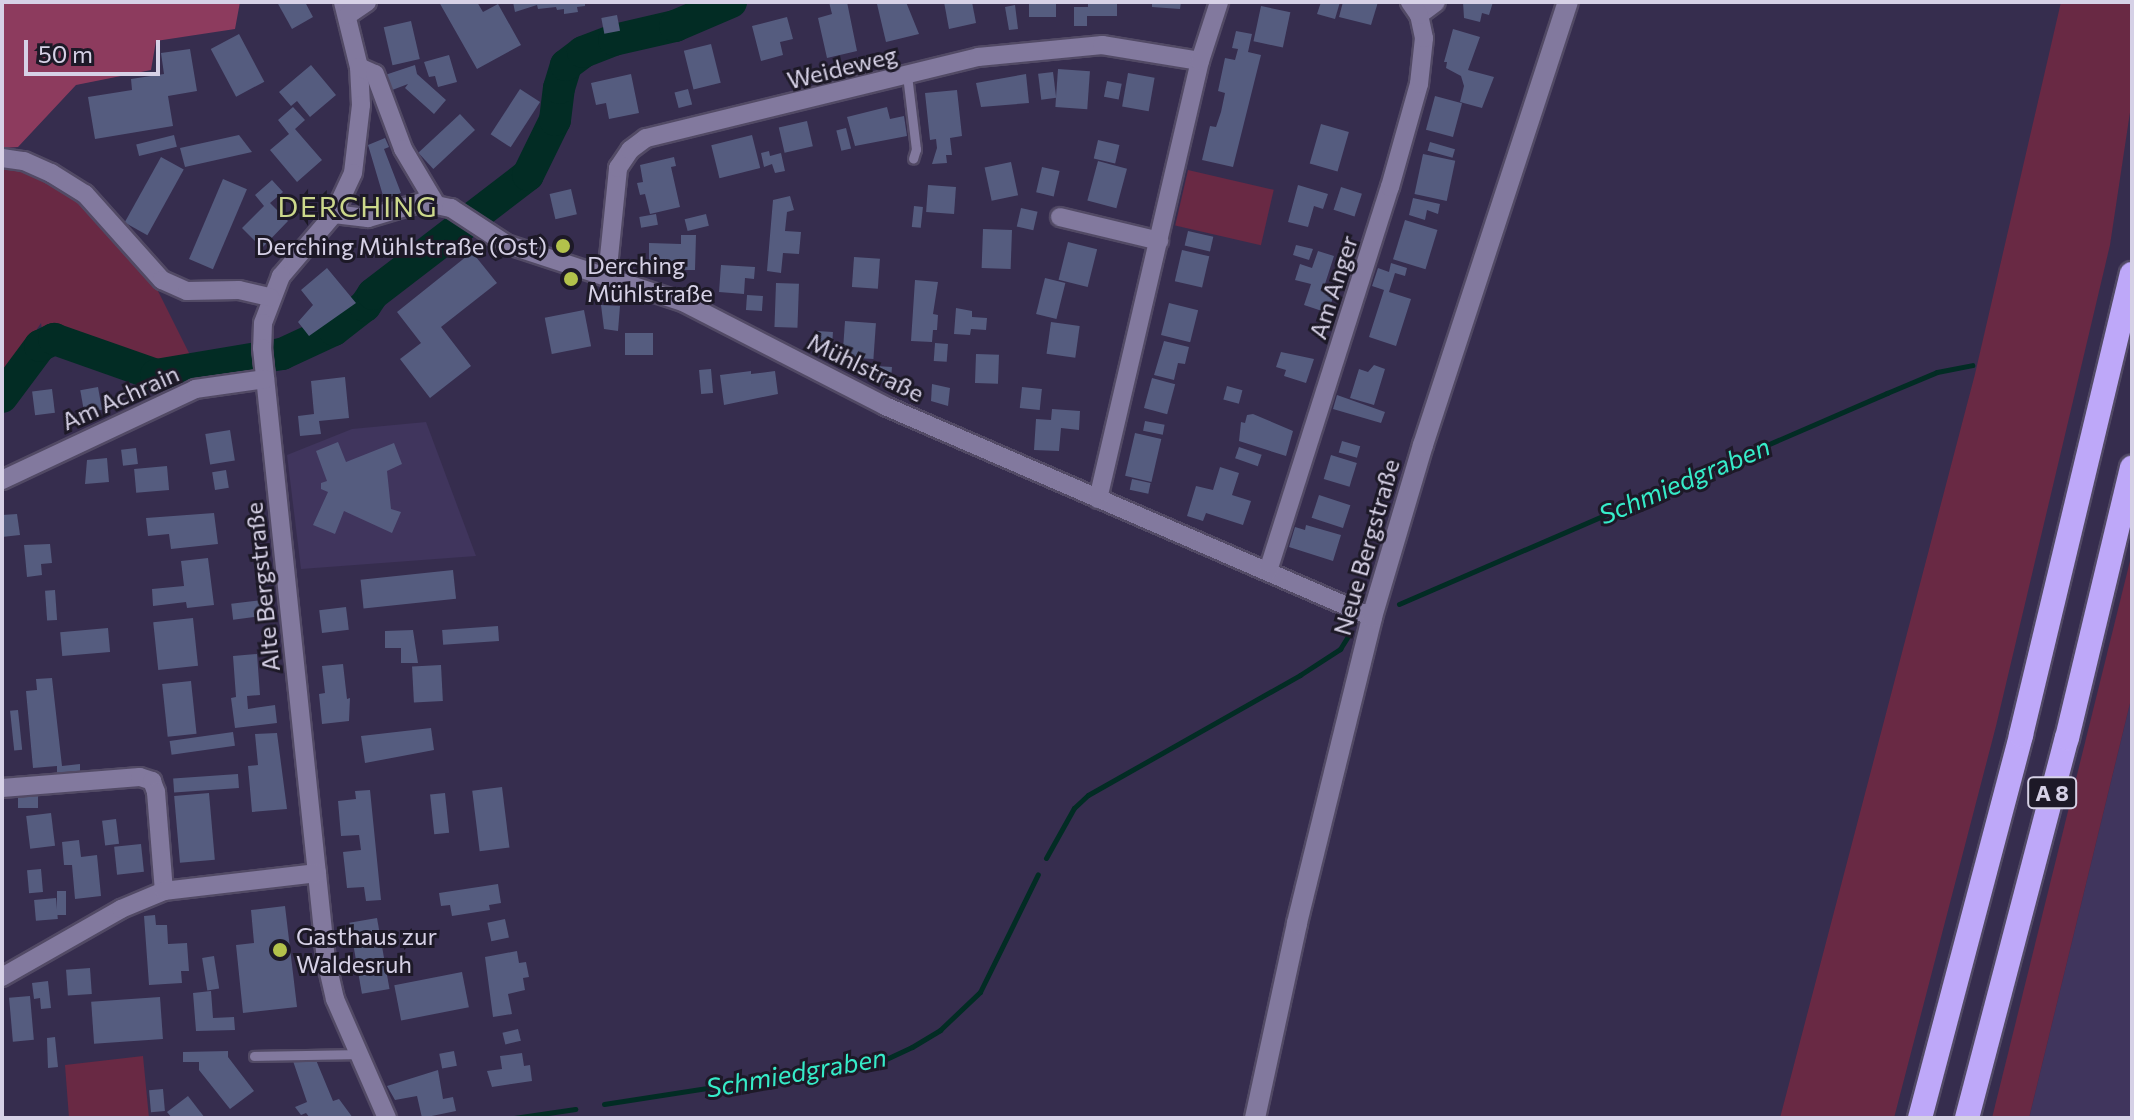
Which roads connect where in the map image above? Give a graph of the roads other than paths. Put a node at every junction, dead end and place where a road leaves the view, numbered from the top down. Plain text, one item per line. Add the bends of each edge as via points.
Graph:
1 (367, 2) edge
2 (1219, 2) edge
3 (1436, 2) edge
4 (1568, 2) edge
5 (345, 8) edge
6 (1414, 9) edge
7 (1200, 61) junction
8 (359, 67) junction
9 (907, 75) junction
10 (2, 158) edge
11 (913, 159) dead end
12 (435, 203) junction
13 (334, 214) junction
14 (1060, 217) dead end
15 (1159, 241) junction
16 (2132, 274) edge
17 (607, 277) junction
18 (270, 297) junction
19 (264, 374) junction
20 (2132, 468) edge
21 (2, 480) edge
22 (1098, 499) junction
23 (1268, 571) junction
24 (1372, 617) junction
25 (2, 788) edge
26 (317, 873) junction
27 (164, 891) junction
28 (2, 977) edge
29 (358, 1054) junction
30 (254, 1056) dead end
31 (387, 1118) edge
32 (1255, 1118) edge
33 (1920, 1118) edge
34 (1967, 1118) edge

1 - 5 street
2 - 7 street
3 - 6 street, Am Anger
4 - 24 main road, Neue Bergstraße
5 - 8 street, Alte Bergstraße
6 - 23 street, Am Anger via 1424,38 1415,99
7 - 9 street, Weideweg via 1125,46 1079,45 978,57
7 - 15 street
8 - 12 street, Alte Bergstraße via 375,74 403,149
8 - 13 street, Alte Bergstraße via 361,105 353,173
9 - 11 lane
9 - 17 street, Weideweg via 646,138 618,168
10 - 18 street via 24,161 85,194 162,280 187,291 239,290
12 - 13 street via 368,218
12 - 17 street, Mühlstraße via 506,244
13 - 18 street, Alte Bergstraße via 294,257
14 - 15 street
15 - 22 street
16 - 33 highway, A 8 via 2021,735
17 - 22 street, Mühlstraße via 685,303 885,406
18 - 19 street, Alte Bergstraße via 263,323
19 - 21 street, Am Achrain via 195,389
19 - 26 street, Alte Bergstraße
20 - 34 highway, A 8
22 - 23 street, Mühlstraße
23 - 24 street, Mühlstraße
24 - 32 main road, Neue Bergstraße
25 - 27 street via 140,777 152,781
26 - 27 street
26 - 29 street, Alte Bergstraße via 326,960 335,999
27 - 28 street via 121,909
29 - 30 lane
29 - 31 street, Alte Bergstraße

